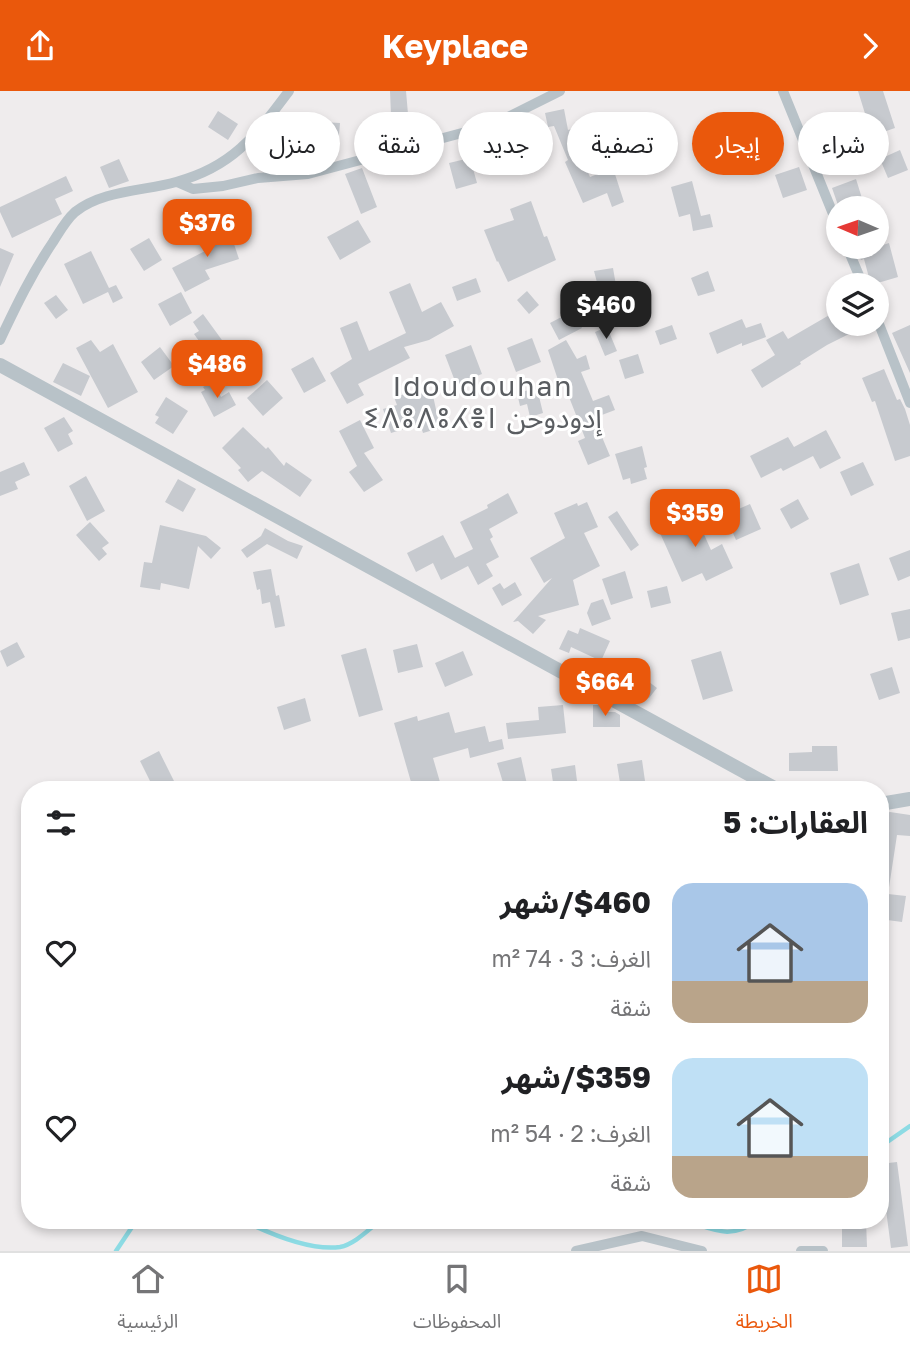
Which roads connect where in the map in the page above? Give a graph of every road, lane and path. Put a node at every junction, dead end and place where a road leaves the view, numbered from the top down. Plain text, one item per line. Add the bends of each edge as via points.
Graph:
1 (289, 91) edge
2 (560, 91) edge
3 (783, 91) edge
4 (177, 182) junction
5 (826, 197) edge
6 (884, 336) edge
7 (0, 340) edge
8 (0, 365) edge
9 (910, 403) edge
10 (758, 781) edge
11 (910, 800) edge
12 (889, 807) edge
13 (576, 1251) edge
14 (702, 1251) edge
15 (802, 1251) edge
16 (823, 1251) edge

1 - 4 street via 232,158
2 - 4 street via 492,125 307,174 193,189
3 - 5 street
4 - 7 street via 109,197 77,210 32,275
6 - 9 street
8 - 10 street
11 - 12 street
13 - 14 street via 642,1236
15 - 16 street

